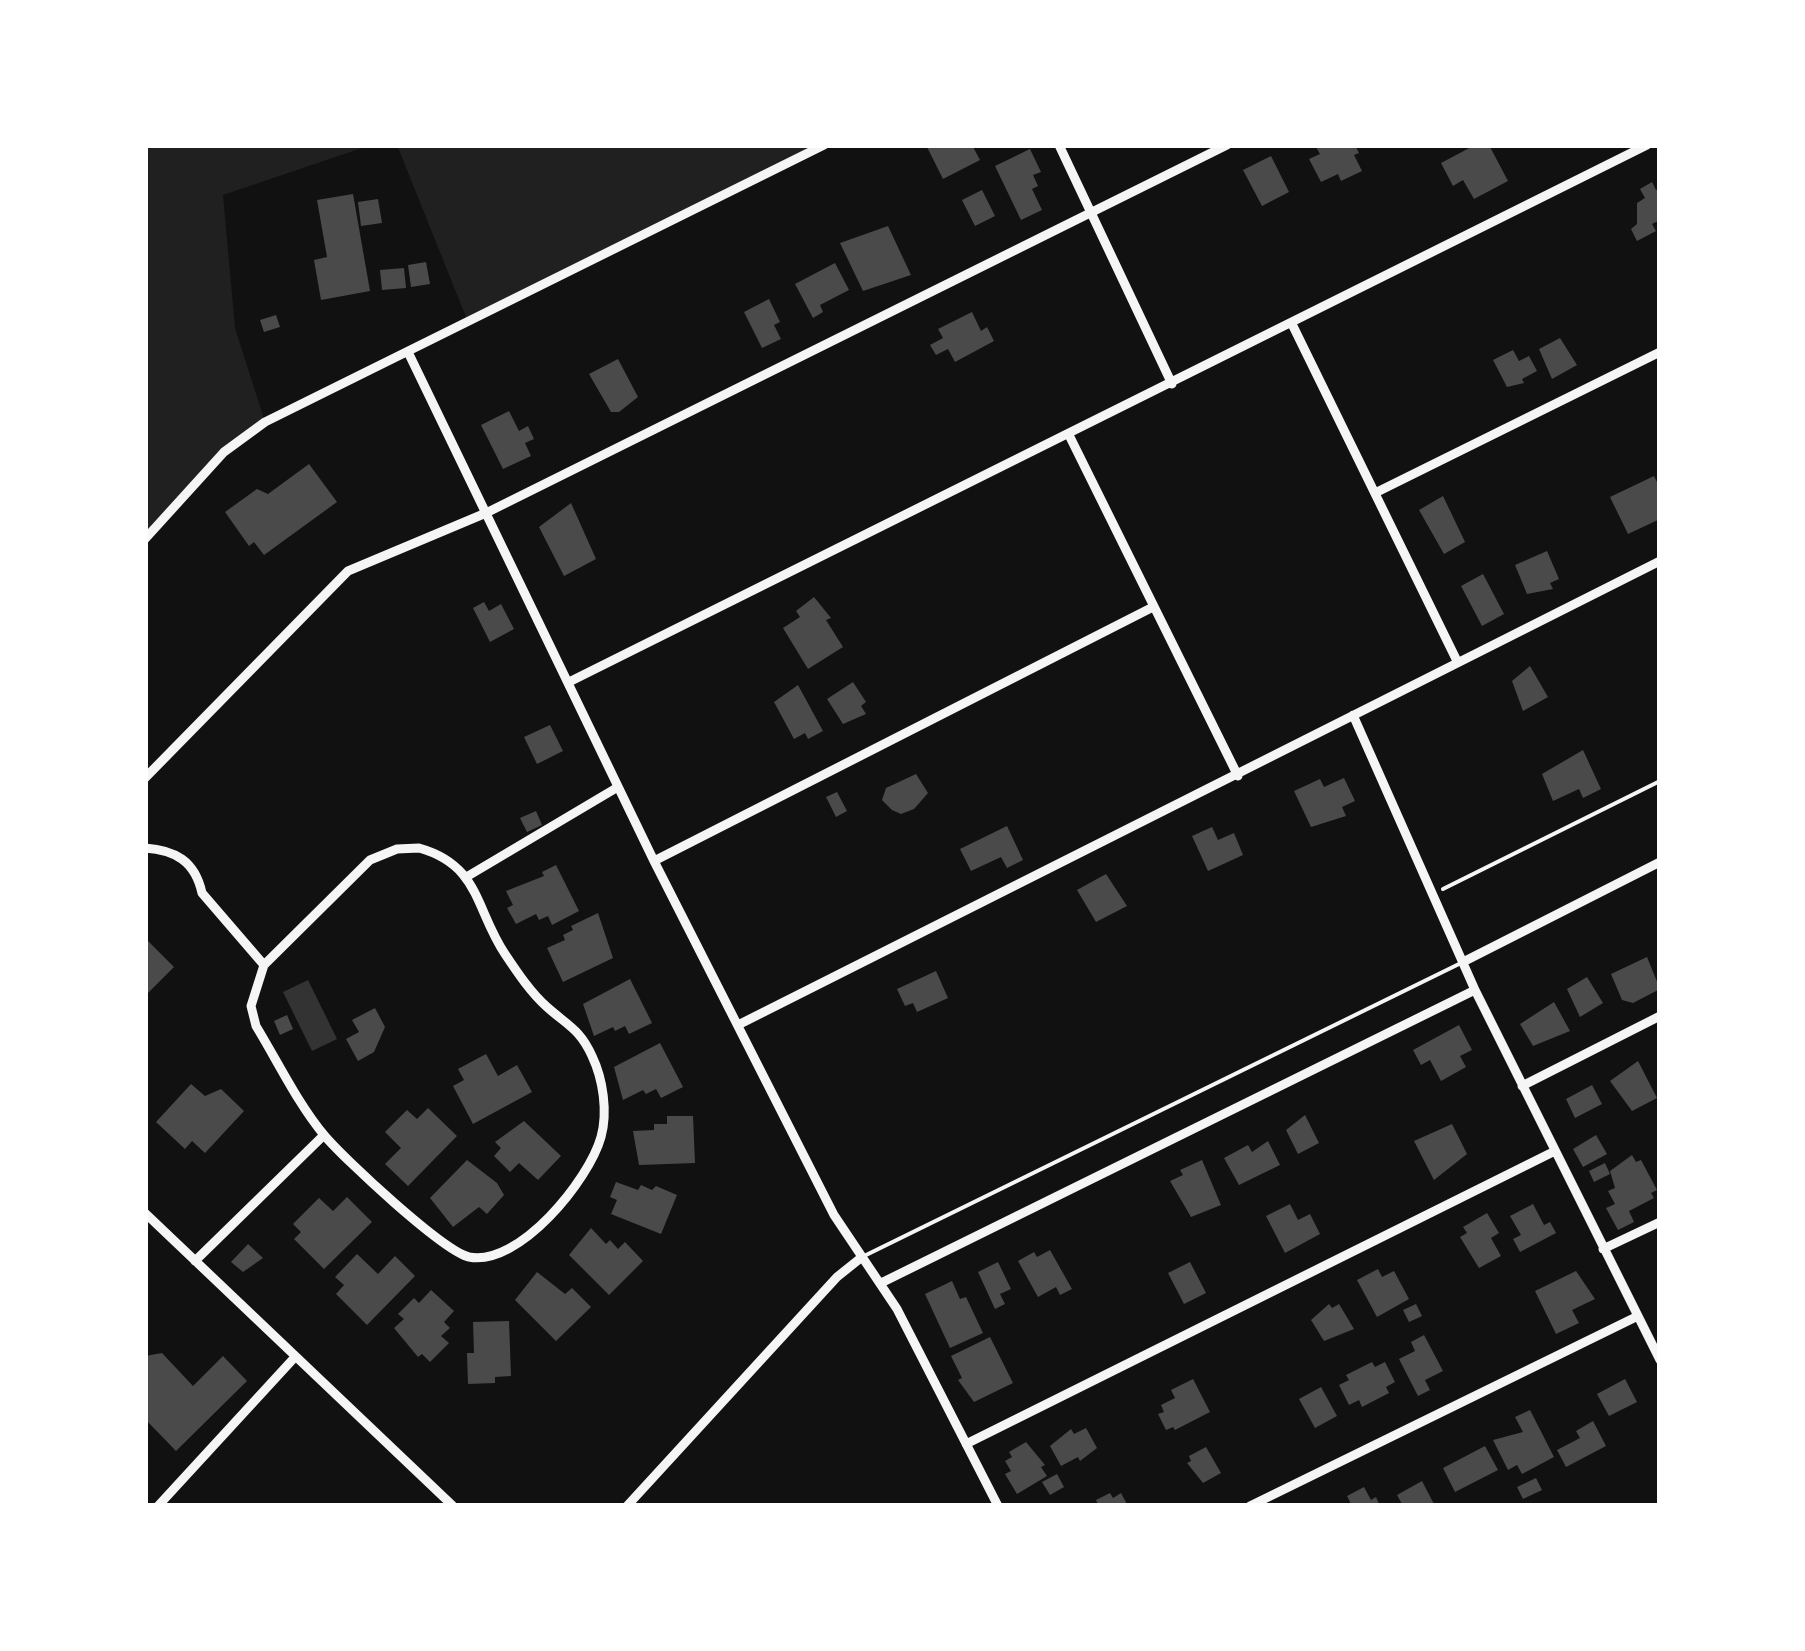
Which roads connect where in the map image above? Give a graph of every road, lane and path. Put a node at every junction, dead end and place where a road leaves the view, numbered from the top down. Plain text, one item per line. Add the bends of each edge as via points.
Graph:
1 (824, 145) edge
2 (1059, 145) edge
3 (1228, 145) edge
4 (1647, 145) edge
5 (1094, 212) junction
6 (1292, 324) junction
7 (408, 352) junction
8 (1660, 352) edge
9 (1172, 384) junction
10 (1069, 435) junction
11 (1375, 493) junction
12 (486, 513) junction
13 (145, 539) edge
14 (1660, 561) edge
15 (1153, 607) junction
16 (1458, 661) junction
17 (568, 682) junction
18 (1354, 716) junction
19 (1238, 776) junction
20 (145, 778) edge
21 (1660, 782) edge
22 (618, 787) junction
23 (145, 848) edge
24 (654, 861) junction
25 (1660, 862) edge
26 (468, 876) junction
27 (1434, 894) junction
28 (1463, 962) junction
29 (264, 965) junction
30 (1476, 990) junction
31 (1660, 1016) edge
32 (738, 1025) junction
33 (1522, 1086) junction
34 (324, 1135) junction
35 (1554, 1152) junction
36 (145, 1213) edge
37 (1660, 1222) edge
38 (1604, 1249) junction
39 (862, 1258) junction
40 (195, 1261) junction
41 (881, 1282) junction
42 (1638, 1316) junction
43 (296, 1357) junction
44 (1660, 1360) edge
45 (966, 1444) junction
46 (158, 1506) edge
47 (454, 1506) edge
48 (627, 1506) edge
49 (998, 1506) edge
50 (1250, 1506) edge

1 - 7 street
2 - 5 street
3 - 5 street
4 - 6 street
5 - 9 street
5 - 12 street
6 - 9 street
6 - 11 street
7 - 12 street
7 - 13 street via 265,422 224,452
8 - 11 street
9 - 10 street
10 - 15 street
10 - 17 street
11 - 16 street
12 - 17 street
12 - 20 street via 348,572
14 - 16 street
15 - 19 street
15 - 24 street
16 - 18 street
17 - 22 street
18 - 19 street
18 - 27 street
19 - 32 street
21 - 27 path
22 - 24 street
22 - 26 street
23 - 29 street via 183,857 202,892
24 - 32 street
25 - 28 street
26 - 29 street via 441,854 419,848 370,860
26 - 34 street via 502,950 548,1008 573,1024 593,1057 604,1097 602,1136 587,1170 528,1238 499,1254 469,1257 442,1244
27 - 28 street
28 - 30 street
28 - 39 lane
29 - 34 street via 251,1006 256,1026
30 - 33 street
30 - 41 street
31 - 33 street
32 - 39 street
33 - 35 street
34 - 40 street
35 - 38 street
35 - 45 street
36 - 40 street
37 - 38 street
38 - 42 street
39 - 41 street
39 - 48 street
40 - 43 street
41 - 45 street
42 - 44 street
42 - 50 street
43 - 46 street
43 - 47 street
45 - 49 street

